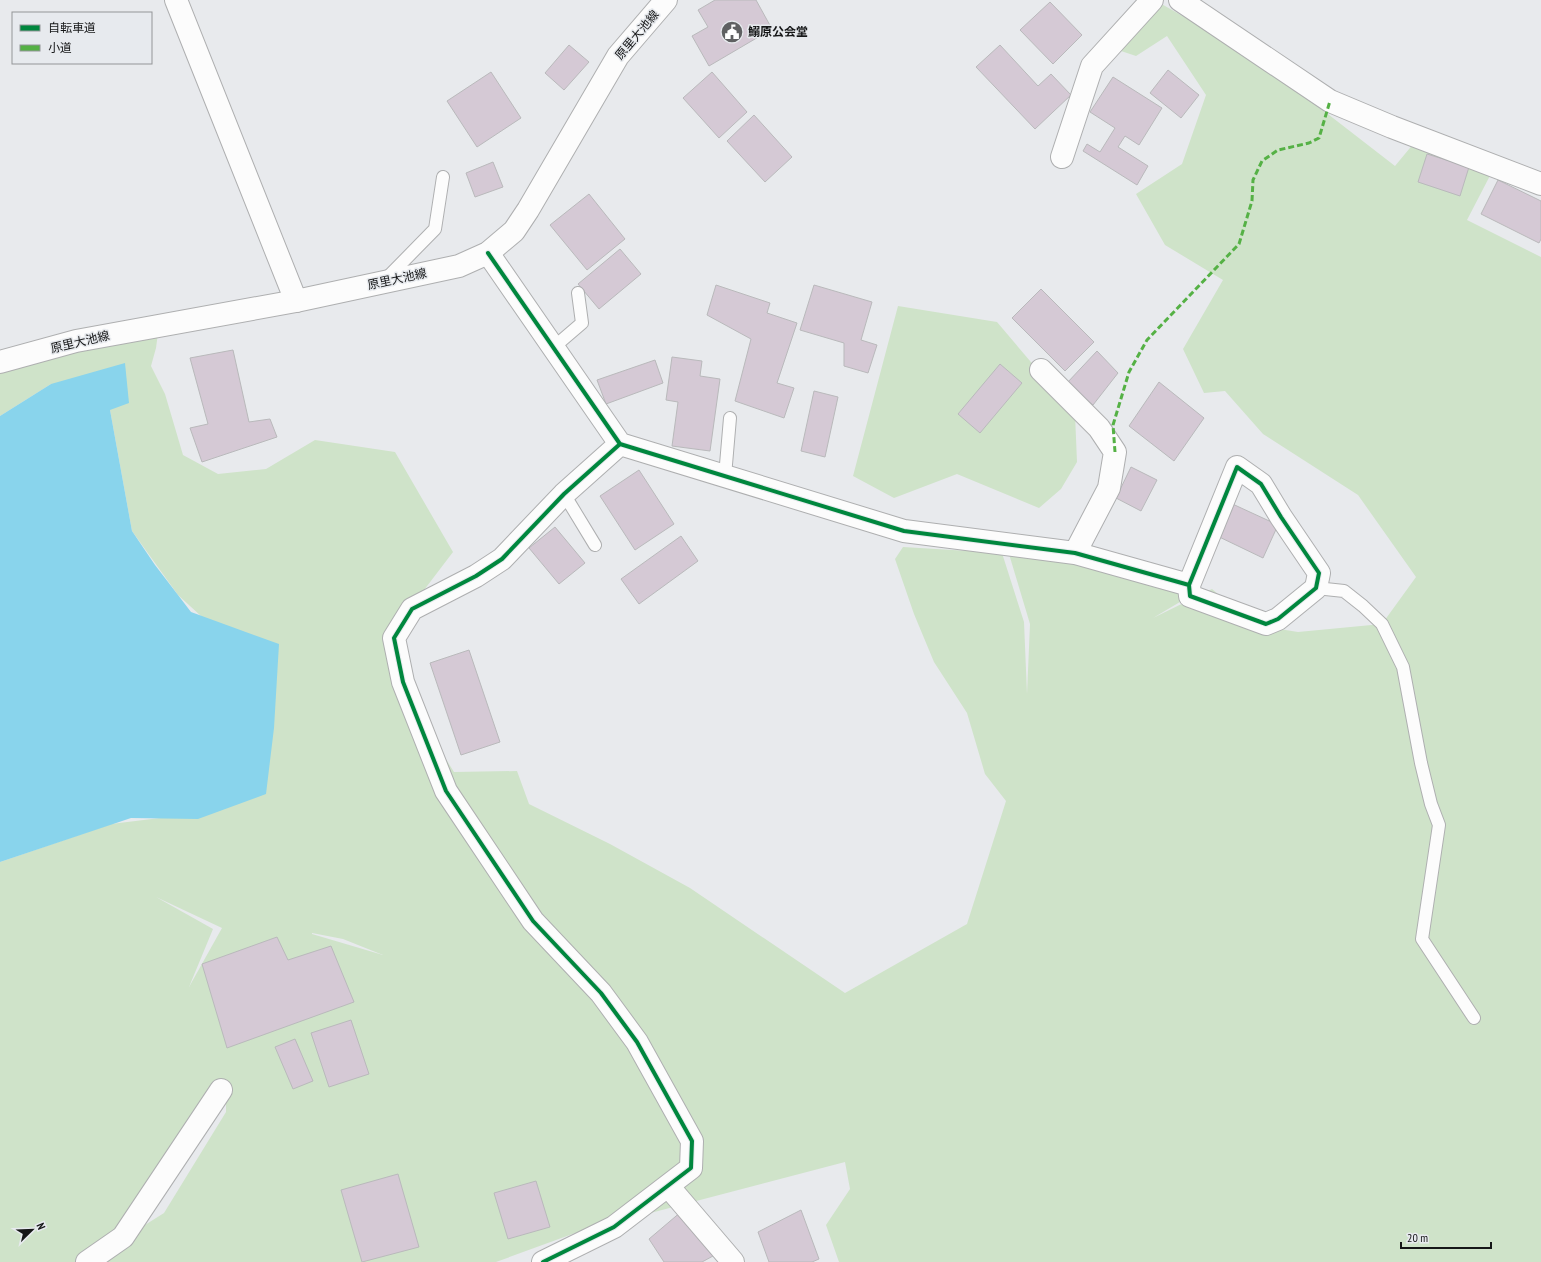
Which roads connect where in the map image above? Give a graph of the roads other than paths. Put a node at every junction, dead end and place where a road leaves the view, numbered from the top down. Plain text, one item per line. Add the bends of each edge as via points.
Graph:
1 (176, 0) edge
2 (666, 0) edge
3 (1152, 0) edge
4 (1180, 0) edge
5 (1062, 157) dead end
6 (443, 177) dead end
7 (1541, 184) edge
8 (488, 253) junction
9 (382, 283) junction
10 (578, 293) dead end
11 (296, 301) junction
12 (554, 347) junction
13 (0, 362) edge
14 (1041, 370) dead end
15 (730, 418) dead end
16 (620, 444) junction
17 (725, 476) junction
18 (564, 494) junction
19 (595, 545) dead end
20 (1075, 553) junction
21 (1189, 585) junction
22 (1316, 588) junction
23 (1474, 1018) dead end
24 (221, 1090) dead end
25 (668, 1186) junction
26 (546, 1261) edge
27 (88, 1262) edge
28 (733, 1262) edge

1 - 11 street
2 - 8 street, 原里大池線 via 618,56 514,231
3 - 5 street via 1092,66
4 - 7 street via 1330,101
6 - 9 lane via 436,229
8 - 9 street, 原里大池線 via 459,266
8 - 12 street
9 - 11 street, 原里大池線
10 - 12 lane via 582,323
11 - 13 street, 原里大池線 via 76,341
12 - 16 street
14 - 20 street via 1099,428 1115,452 1109,488
15 - 17 lane
16 - 17 street
16 - 18 street
17 - 20 street via 904,530
18 - 19 lane
18 - 25 street via 502,559 476,576 412,609 394,638 402,682 446,791 533,922 601,993 638,1042 692,1141 691,1168
20 - 21 street
21 - 22 street via 1190,596 1266,624 1278,619
21 - 22 street via 1237,467 1261,484 1319,573
22 - 23 lane via 1344,591 1363,606 1382,624 1403,668 1421,763 1439,825 1422,939
24 - 27 street via 122,1237
25 - 26 street via 614,1227
25 - 28 street

